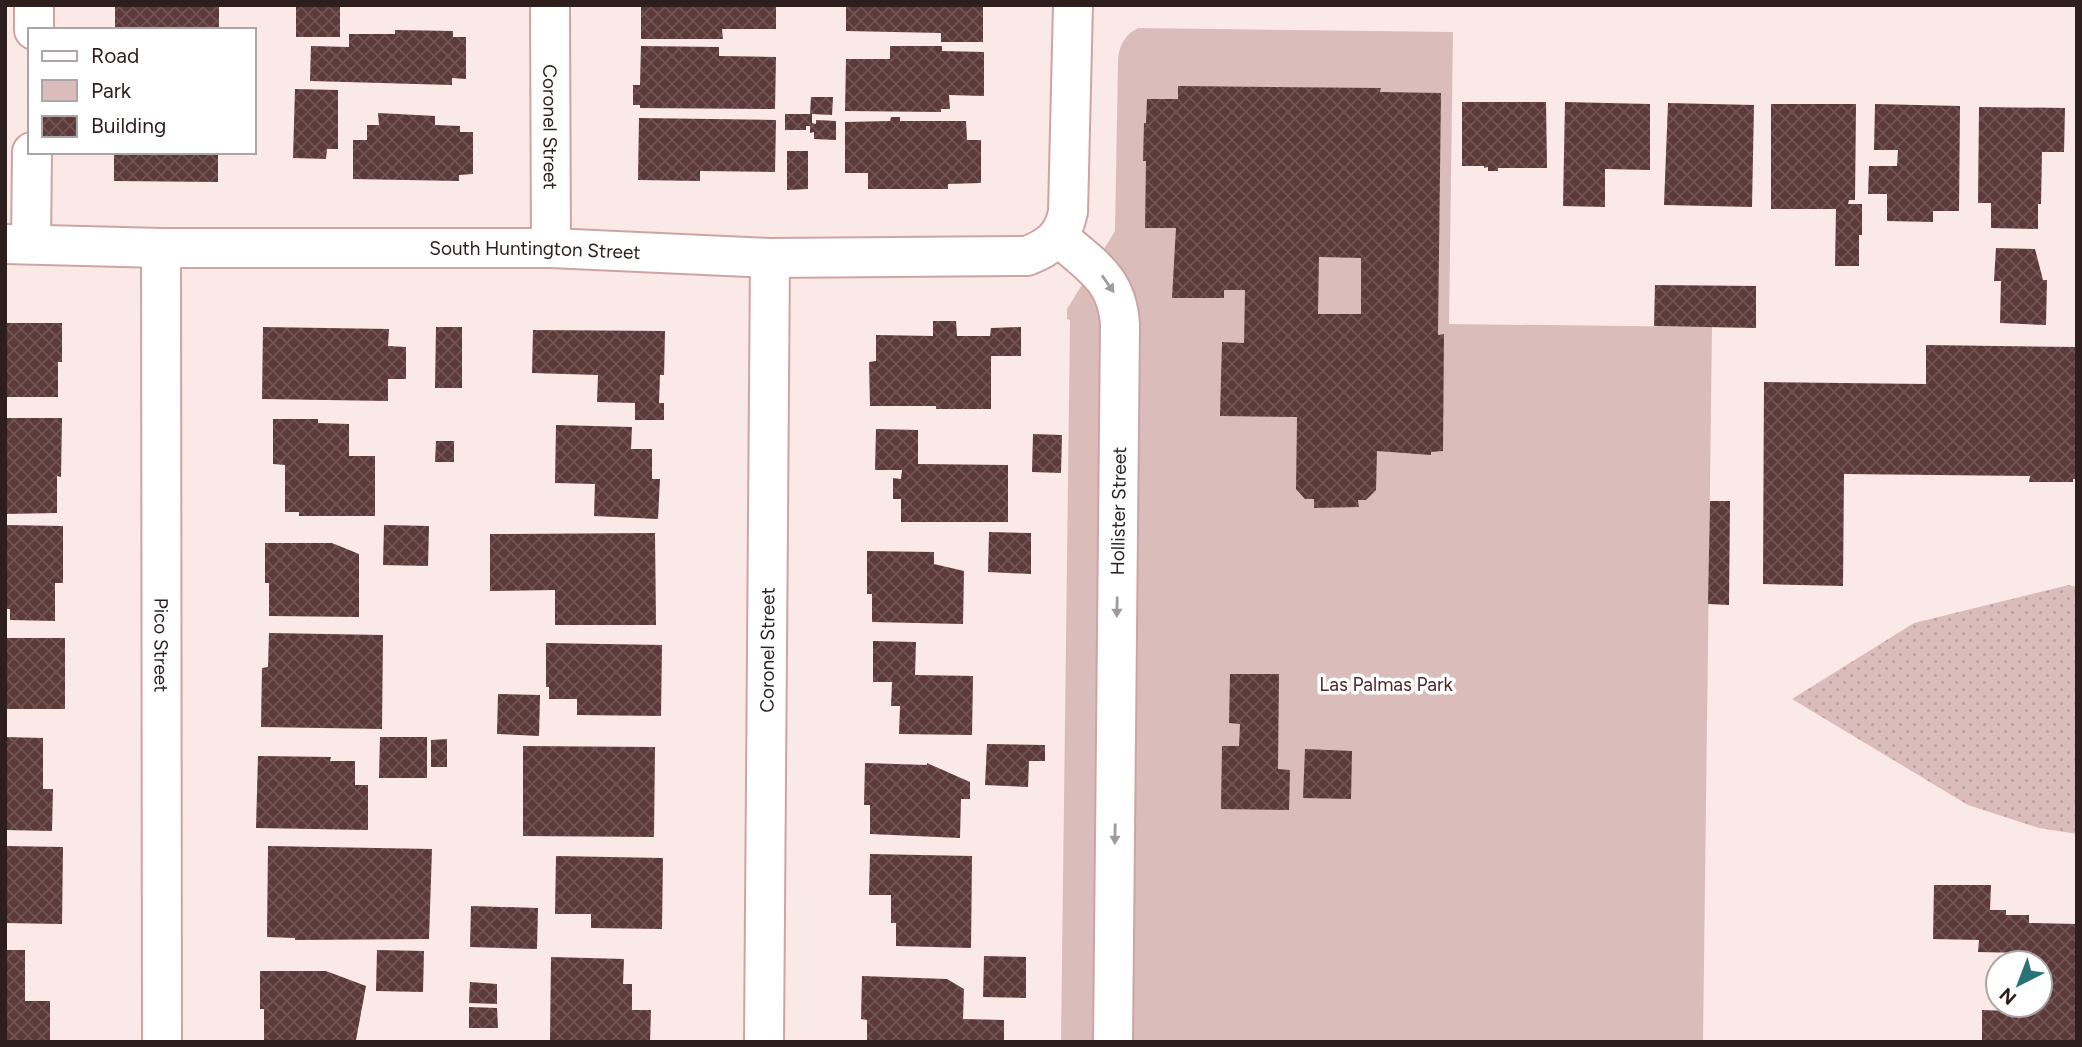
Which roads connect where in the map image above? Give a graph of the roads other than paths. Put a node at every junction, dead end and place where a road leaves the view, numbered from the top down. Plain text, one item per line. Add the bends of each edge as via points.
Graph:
1 (34, 5) edge
2 (550, 5) edge
3 (1073, 5) edge
4 (34, 28) edge
5 (32, 154) edge
6 (1059, 237) junction
7 (18, 244) edge
8 (161, 248) junction
9 (551, 248) junction
10 (770, 258) junction
11 (162, 1042) edge
12 (764, 1042) edge
13 (1113, 1042) edge

1 - 4 street
2 - 9 street, Coronel Street
3 - 6 street via 1068,212
5 - 7 street
6 - 10 street, South Huntington Street via 1036,252 1015,257
6 -> 13 street, Hollister Street via 1109,283 1119,307
7 - 8 street, South Huntington Street
8 - 9 street, South Huntington Street
8 - 11 street, Pico Street
9 - 10 street, South Huntington Street
10 - 12 street, Coronel Street

